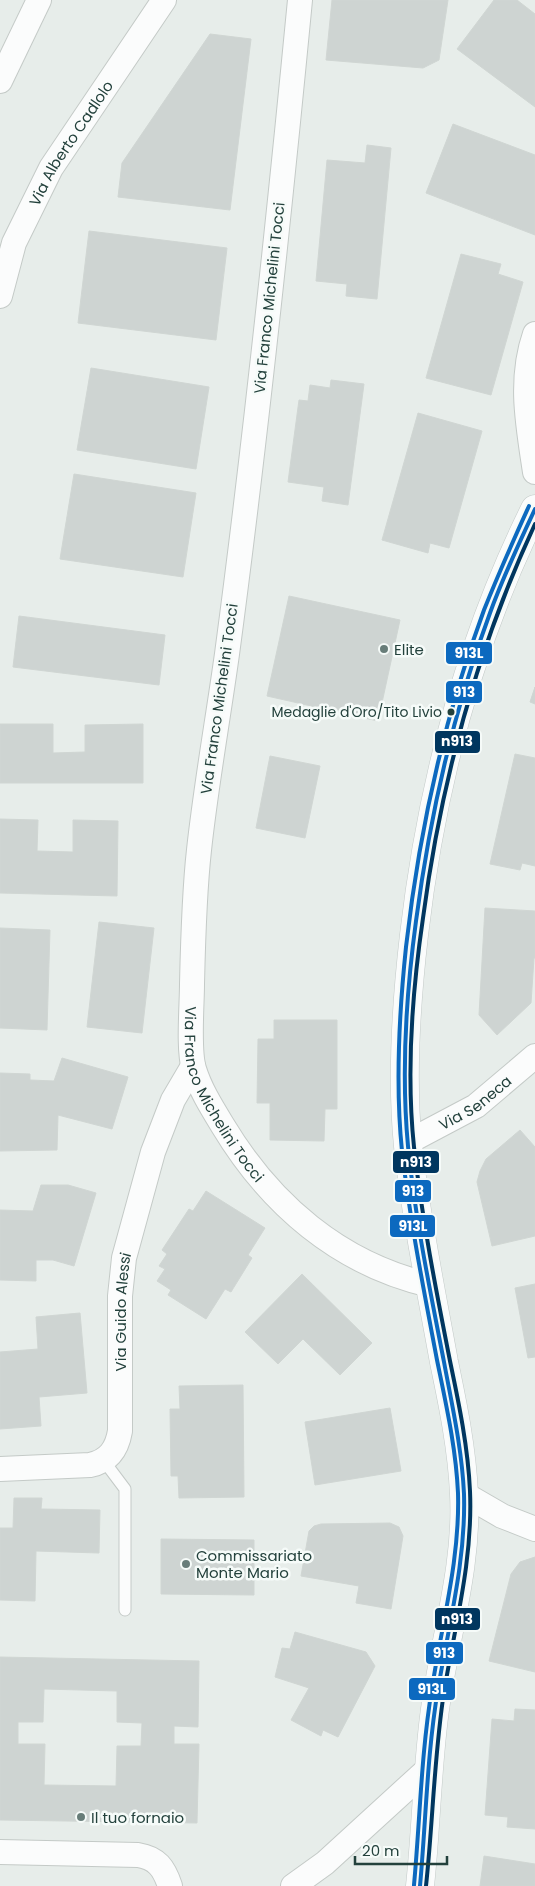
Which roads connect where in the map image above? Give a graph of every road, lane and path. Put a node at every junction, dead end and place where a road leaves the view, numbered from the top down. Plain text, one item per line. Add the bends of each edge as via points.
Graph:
1 (39, 0) edge
2 (164, 0) edge
3 (300, 0) edge
4 (0, 81) edge
5 (0, 296) edge
6 (535, 334) edge
7 (535, 472) edge
8 (535, 509) edge
9 (535, 1056) edge
10 (192, 1066) junction
11 (408, 1142) junction
12 (430, 1284) junction
13 (104, 1461) junction
14 (0, 1469) edge
15 (464, 1494) junction
16 (535, 1529) edge
17 (126, 1610) dead end
18 (429, 1768) junction
19 (0, 1852) edge
20 (170, 1886) edge
21 (293, 1886) edge
22 (420, 1886) edge

1 - 4 street
2 - 5 street, Via Alberto Cadlolo via 51,168 14,243
3 - 10 street, Via Franco Michelini Tocci via 267,328 227,654 198,851 193,920
6 - 7 street via 525,392
8 - 11 main road via 468,675 428,838 409,975 405,1049
9 - 11 street, Via Seneca via 469,1110
10 - 12 street, Via Franco Michelini Tocci via 232,1142 266,1187 293,1213 317,1234 353,1256 387,1272
10 - 13 street, Via Guido Alessi via 173,1100 154,1152 124,1258 120,1296 120,1431 116,1446
11 - 12 main road
12 - 15 main road via 456,1423
13 - 14 street via 90,1465
13 - 17 lane via 125,1489
15 - 16 street via 502,1516
15 - 18 main road via 462,1554 438,1690
18 - 21 street via 324,1863
18 - 22 main road
19 - 20 street via 148,1857 158,1862

